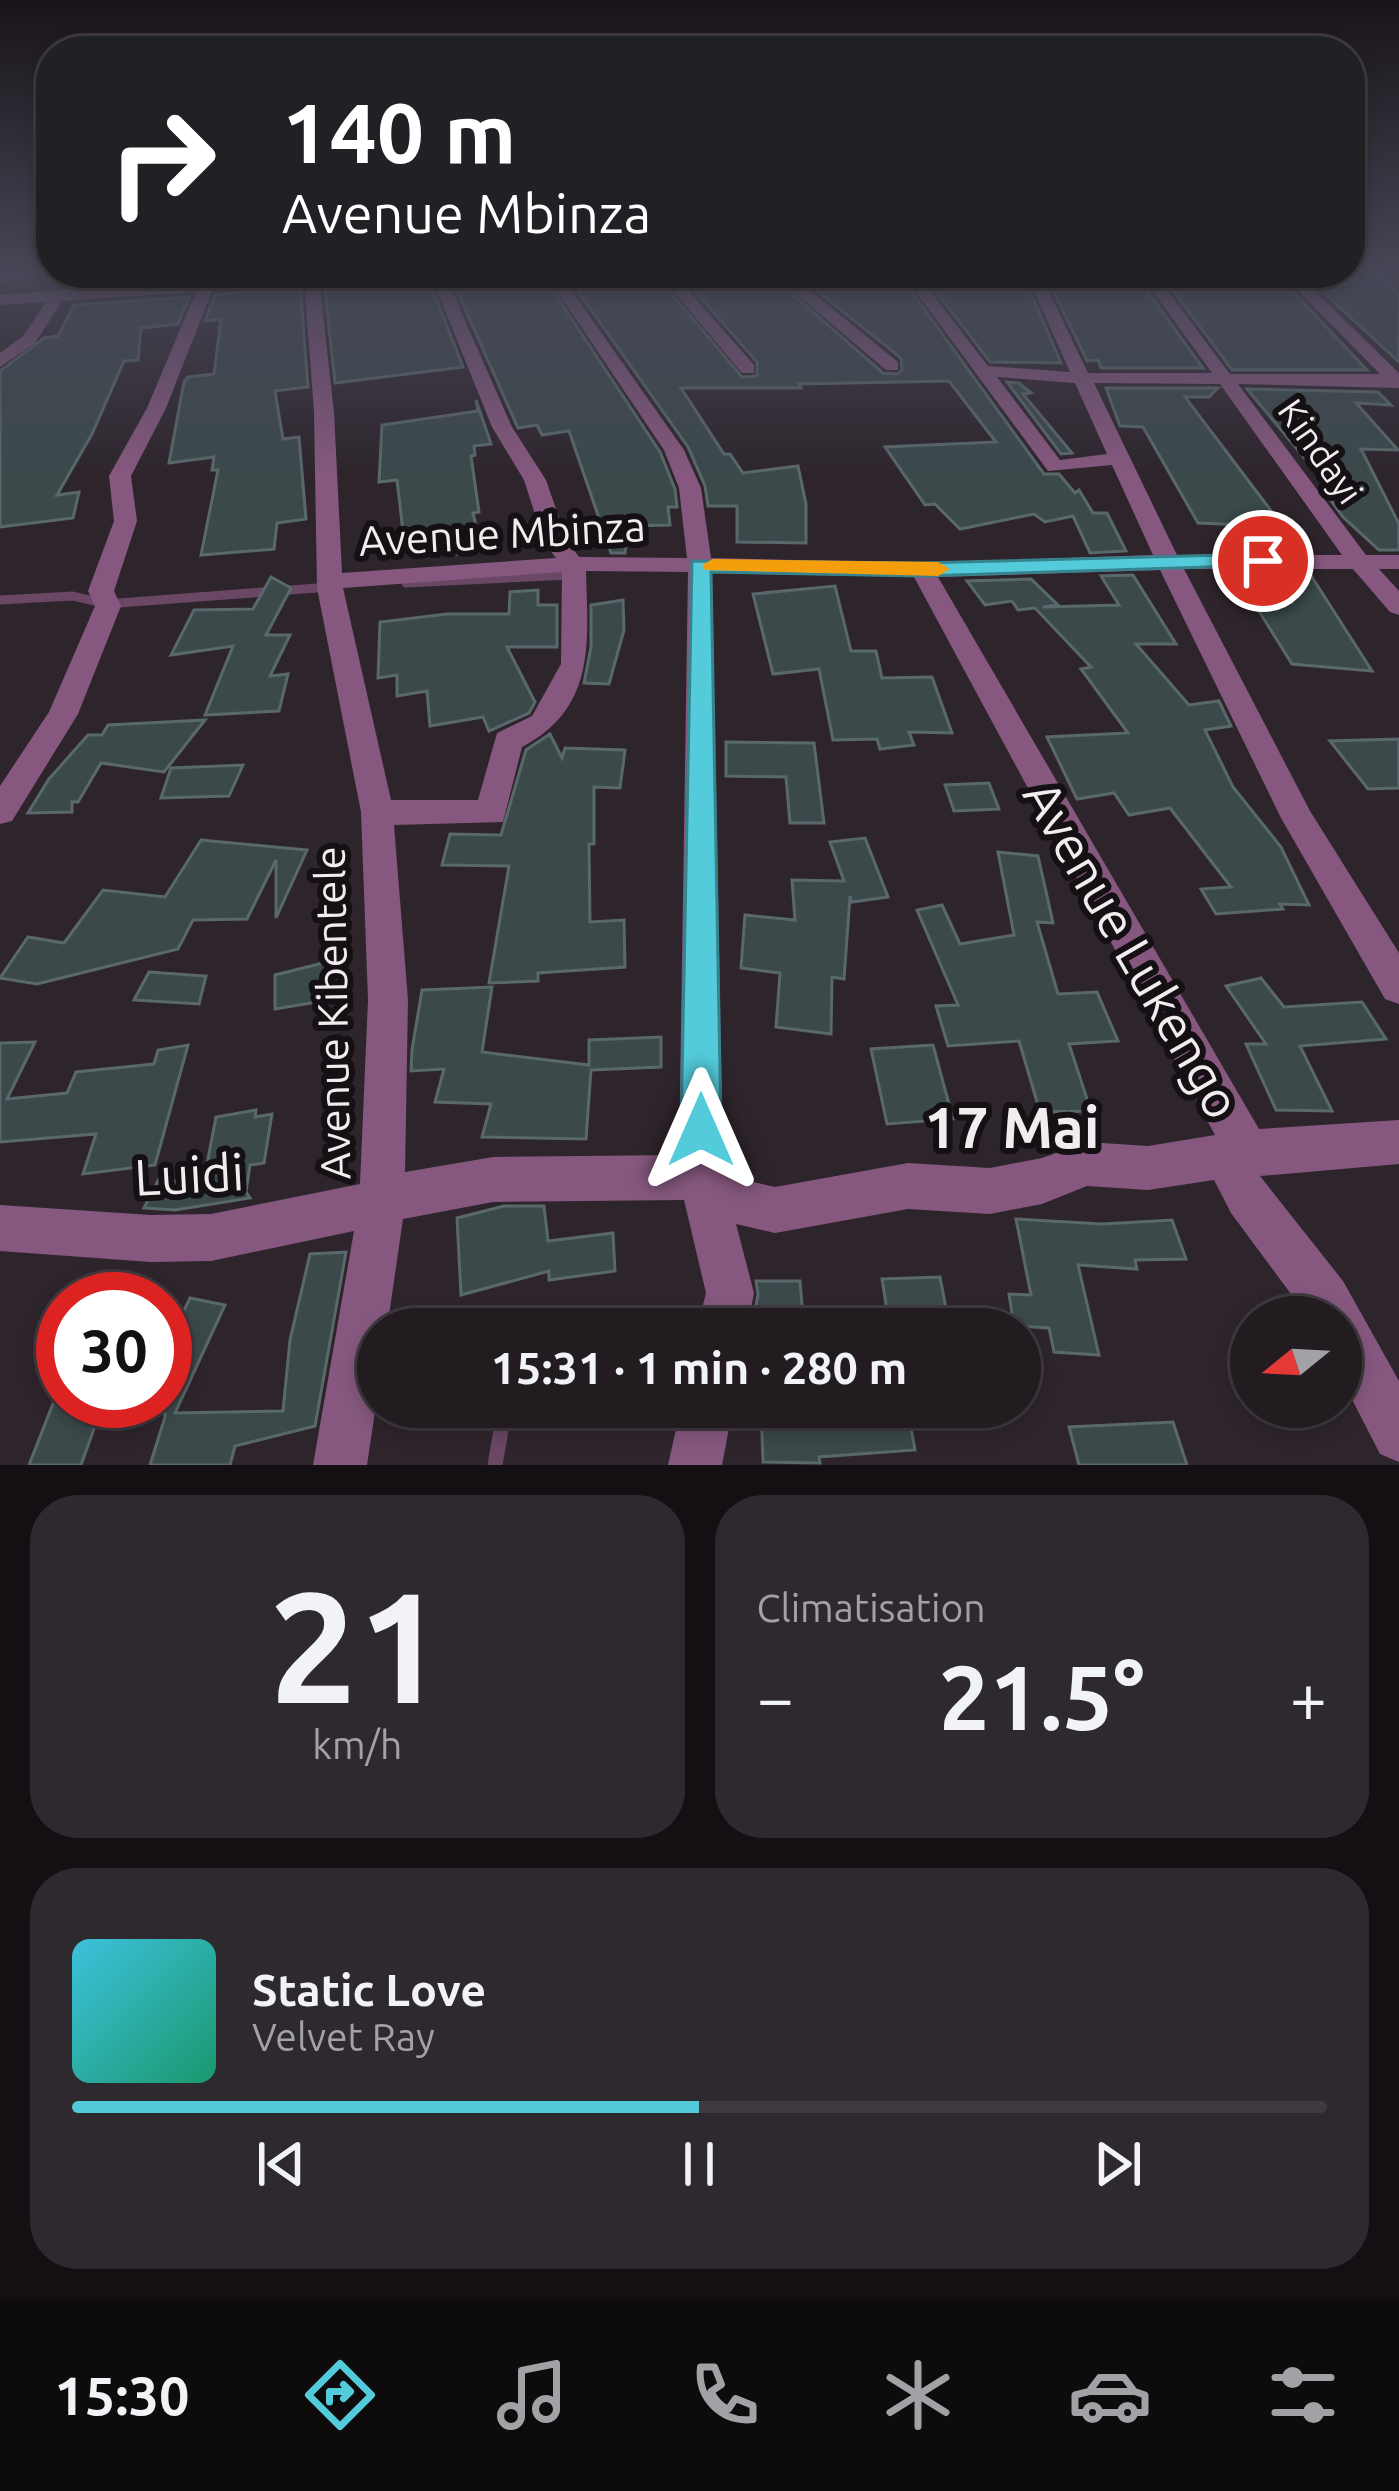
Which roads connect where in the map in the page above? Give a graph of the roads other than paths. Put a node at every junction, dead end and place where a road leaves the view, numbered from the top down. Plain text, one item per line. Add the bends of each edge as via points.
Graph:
1 (29, 338) edge
2 (183, 338) edge
3 (319, 338) edge
4 (464, 338) edge
5 (597, 338) edge
6 (722, 338) edge
7 (858, 338) edge
8 (958, 338) edge
9 (1066, 338) edge
10 (1198, 338) edge
11 (1355, 338) edge
12 (0, 362) edge
13 (892, 366) dead end
14 (748, 368) dead end
15 (982, 370) junction
16 (1086, 378) junction
17 (1229, 379) junction
18 (1398, 381) edge
19 (1121, 458) junction
20 (1358, 560) junction
21 (1168, 562) junction
22 (1399, 562) edge
23 (700, 565) junction
24 (574, 566) junction
25 (922, 569) junction
26 (329, 579) junction
27 (1399, 608) edge
28 (0, 812) edge
29 (377, 812) junction
30 (1399, 987) edge
31 (1399, 1142) edge
32 (1248, 1152) junction
33 (701, 1176) junction
34 (382, 1202) junction
35 (0, 1228) edge
36 (1325, 1296) edge
37 (727, 1308) edge
38 (1362, 1365) edge
39 (702, 1428) edge
40 (1399, 1435) edge
41 (340, 1465) edge
42 (695, 1465) edge

1 - 12 street
2 - 28 street via 147,437 120,476 127,535 63,714
3 - 26 street, Avenue Kibentele
4 - 24 street
5 - 23 street via 674,450 690,488
6 - 14 street
7 - 13 street
8 - 15 street
9 - 16 street
10 - 17 street, Kindayi
11 - 18 street
15 - 16 street
15 - 19 street via 1055,466
16 - 17 street
16 - 19 street
17 - 18 street
17 - 20 street, Kindayi
19 - 21 street
20 - 21 street, Avenue Mbinza
20 - 22 street, Avenue Mbinza
20 - 27 street, Kindayi
21 - 25 street, Avenue Mbinza
21 - 30 street via 1297,818
23 - 24 street, Avenue Mbinza
23 - 25 street, Avenue Mbinza
23 - 33 street
24 - 26 street, Avenue Mbinza
24 - 29 street via 575,664 543,723 508,741 491,813
25 - 32 street, Avenue Lukengo
26 - 29 street, Avenue Kibentele
29 - 34 street, Avenue Kibentele via 388,1000
31 - 32 street
32 - 33 street via 1148,1168 1087,1164 989,1191 908,1186 775,1210 735,1201
32 - 36 street, Avenue Lukengo via 1236,1179
33 - 34 street, Luidi via 650,1182 548,1174
33 - 37 street via 730,1293
34 - 35 street, Luidi via 236,1235
34 - 41 street, Avenue Kibentele
38 - 40 street
39 - 42 street

